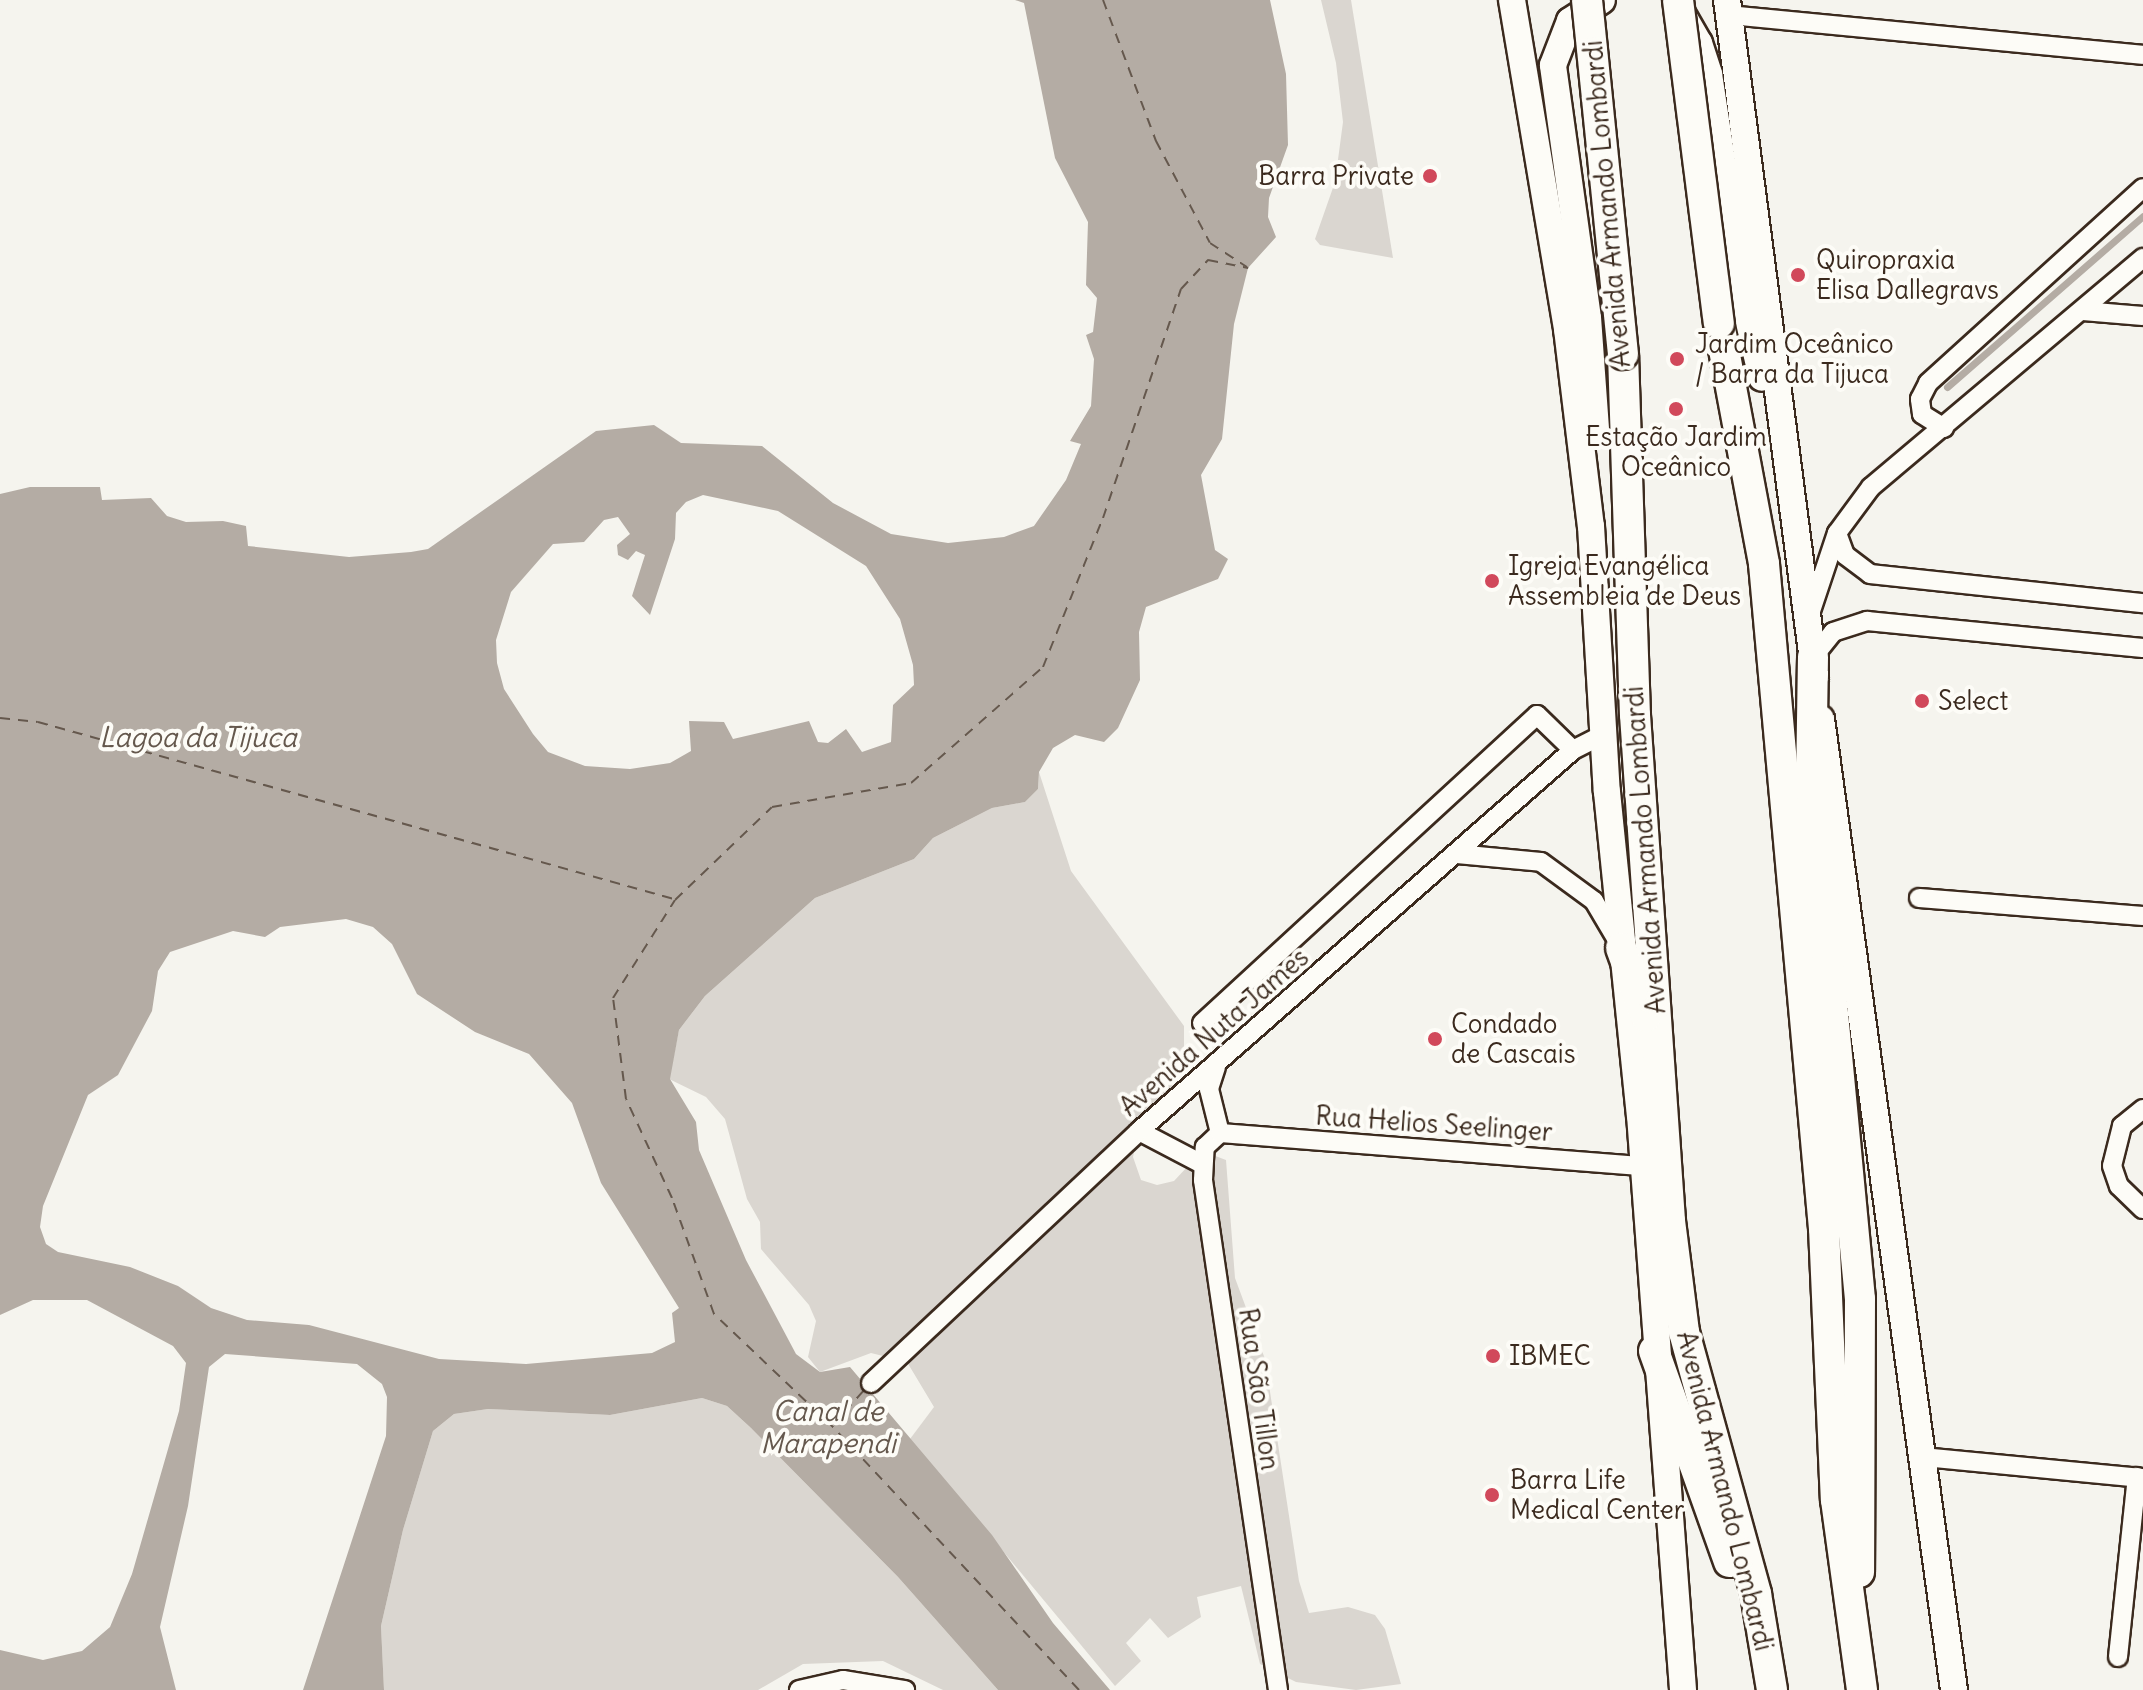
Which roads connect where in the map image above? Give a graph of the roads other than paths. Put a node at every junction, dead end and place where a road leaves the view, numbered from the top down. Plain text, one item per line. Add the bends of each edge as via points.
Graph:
1 (1512, 0) edge
2 (1587, 0) edge
3 (1602, 0) edge
4 (1665, 0) edge
5 (1678, 0) edge
6 (1728, 8) edge
7 (2143, 55) edge
8 (2143, 188) edge
9 (2143, 258) edge
10 (2083, 311) junction
11 (2143, 316) edge
12 (1944, 428) junction
13 (1790, 482) junction
14 (1591, 526) junction
15 (1837, 533) junction
16 (2143, 603) edge
17 (1808, 621) junction
18 (2143, 648) edge
19 (1813, 657) junction
20 (1603, 735) junction
21 (1573, 750) junction
22 (1457, 854) junction
23 (1919, 898) dead end
24 (2143, 916) edge
25 (1621, 948) junction
26 (1202, 1023) dead end
27 (1659, 1053) junction
28 (1217, 1065) junction
29 (2143, 1109) edge
30 (1139, 1131) junction
31 (1220, 1133) junction
32 (1200, 1163) junction
33 (1644, 1166) junction
34 (2143, 1209) edge
35 (1654, 1351) junction
36 (871, 1383) dead end
37 (1923, 1457) junction
38 (2140, 1478) edge
39 (1856, 1646) junction
40 (2118, 1657) dead end
41 (1771, 1683) edge
42 (799, 1690) edge
43 (905, 1690) edge
44 (1278, 1690) edge
45 (1683, 1690) edge
46 (1862, 1690) edge
47 (1954, 1690) edge

1 - 14 main road, Avenida Armando Lombardi via 1567,329
2 - 27 highway, Avenida Armando Lombardi, bridge via 1623,354 1635,715
3 - 14 main road via 1570,21 1553,65 1588,318 1596,447
4 - 13 main road via 1693,33 1709,74 1742,292
5 - 39 highway, bridge via 1719,323 1764,564 1824,1228 1836,1500
6 - 7 street
6 - 13 main road
8 - 12 street via 1928,383 1920,399 1922,414
9 - 10 street
10 - 11 street
10 - 12 street
12 - 15 street via 1871,487
13 - 17 main road
14 - 20 main road, Avenida Armando Lombardi
15 - 16 street via 1845,555 1870,574
15 - 17 street
17 - 19 main road
18 - 19 street via 1867,621 1833,632
19 - 37 main road
19 - 39 highway via 1811,780 1860,1299 1862,1502
20 - 21 street, Avenida Nuta James
20 - 25 main road, Avenida Armando Lombardi
21 - 22 street, Avenida Nuta James
21 - 26 street via 1537,715
22 - 25 street via 1541,862 1594,901
22 - 28 street, Avenida Nuta James
23 - 24 street
25 - 27 highway
25 - 33 main road, Avenida Armando Lombardi
27 - 41 highway, Avenida Armando Lombardi via 1684,1332 1756,1594
28 - 30 street, Avenida Nuta James
28 - 31 street via 1209,1089
29 - 34 street via 2122,1126 2112,1166 2119,1186
30 - 32 street
30 - 36 street, Avenida Nuta James
31 - 32 street via 1205,1147
31 - 33 street, Rua Helios Seelinger
32 - 44 street, Rua São Tillon
33 - 35 main road, Avenida Armando Lombardi
35 - 41 highway
35 - 45 main road, Avenida Armando Lombardi
37 - 38 street
37 - 47 main road
38 - 40 street
39 - 46 highway
42 - 43 street via 843,1680

